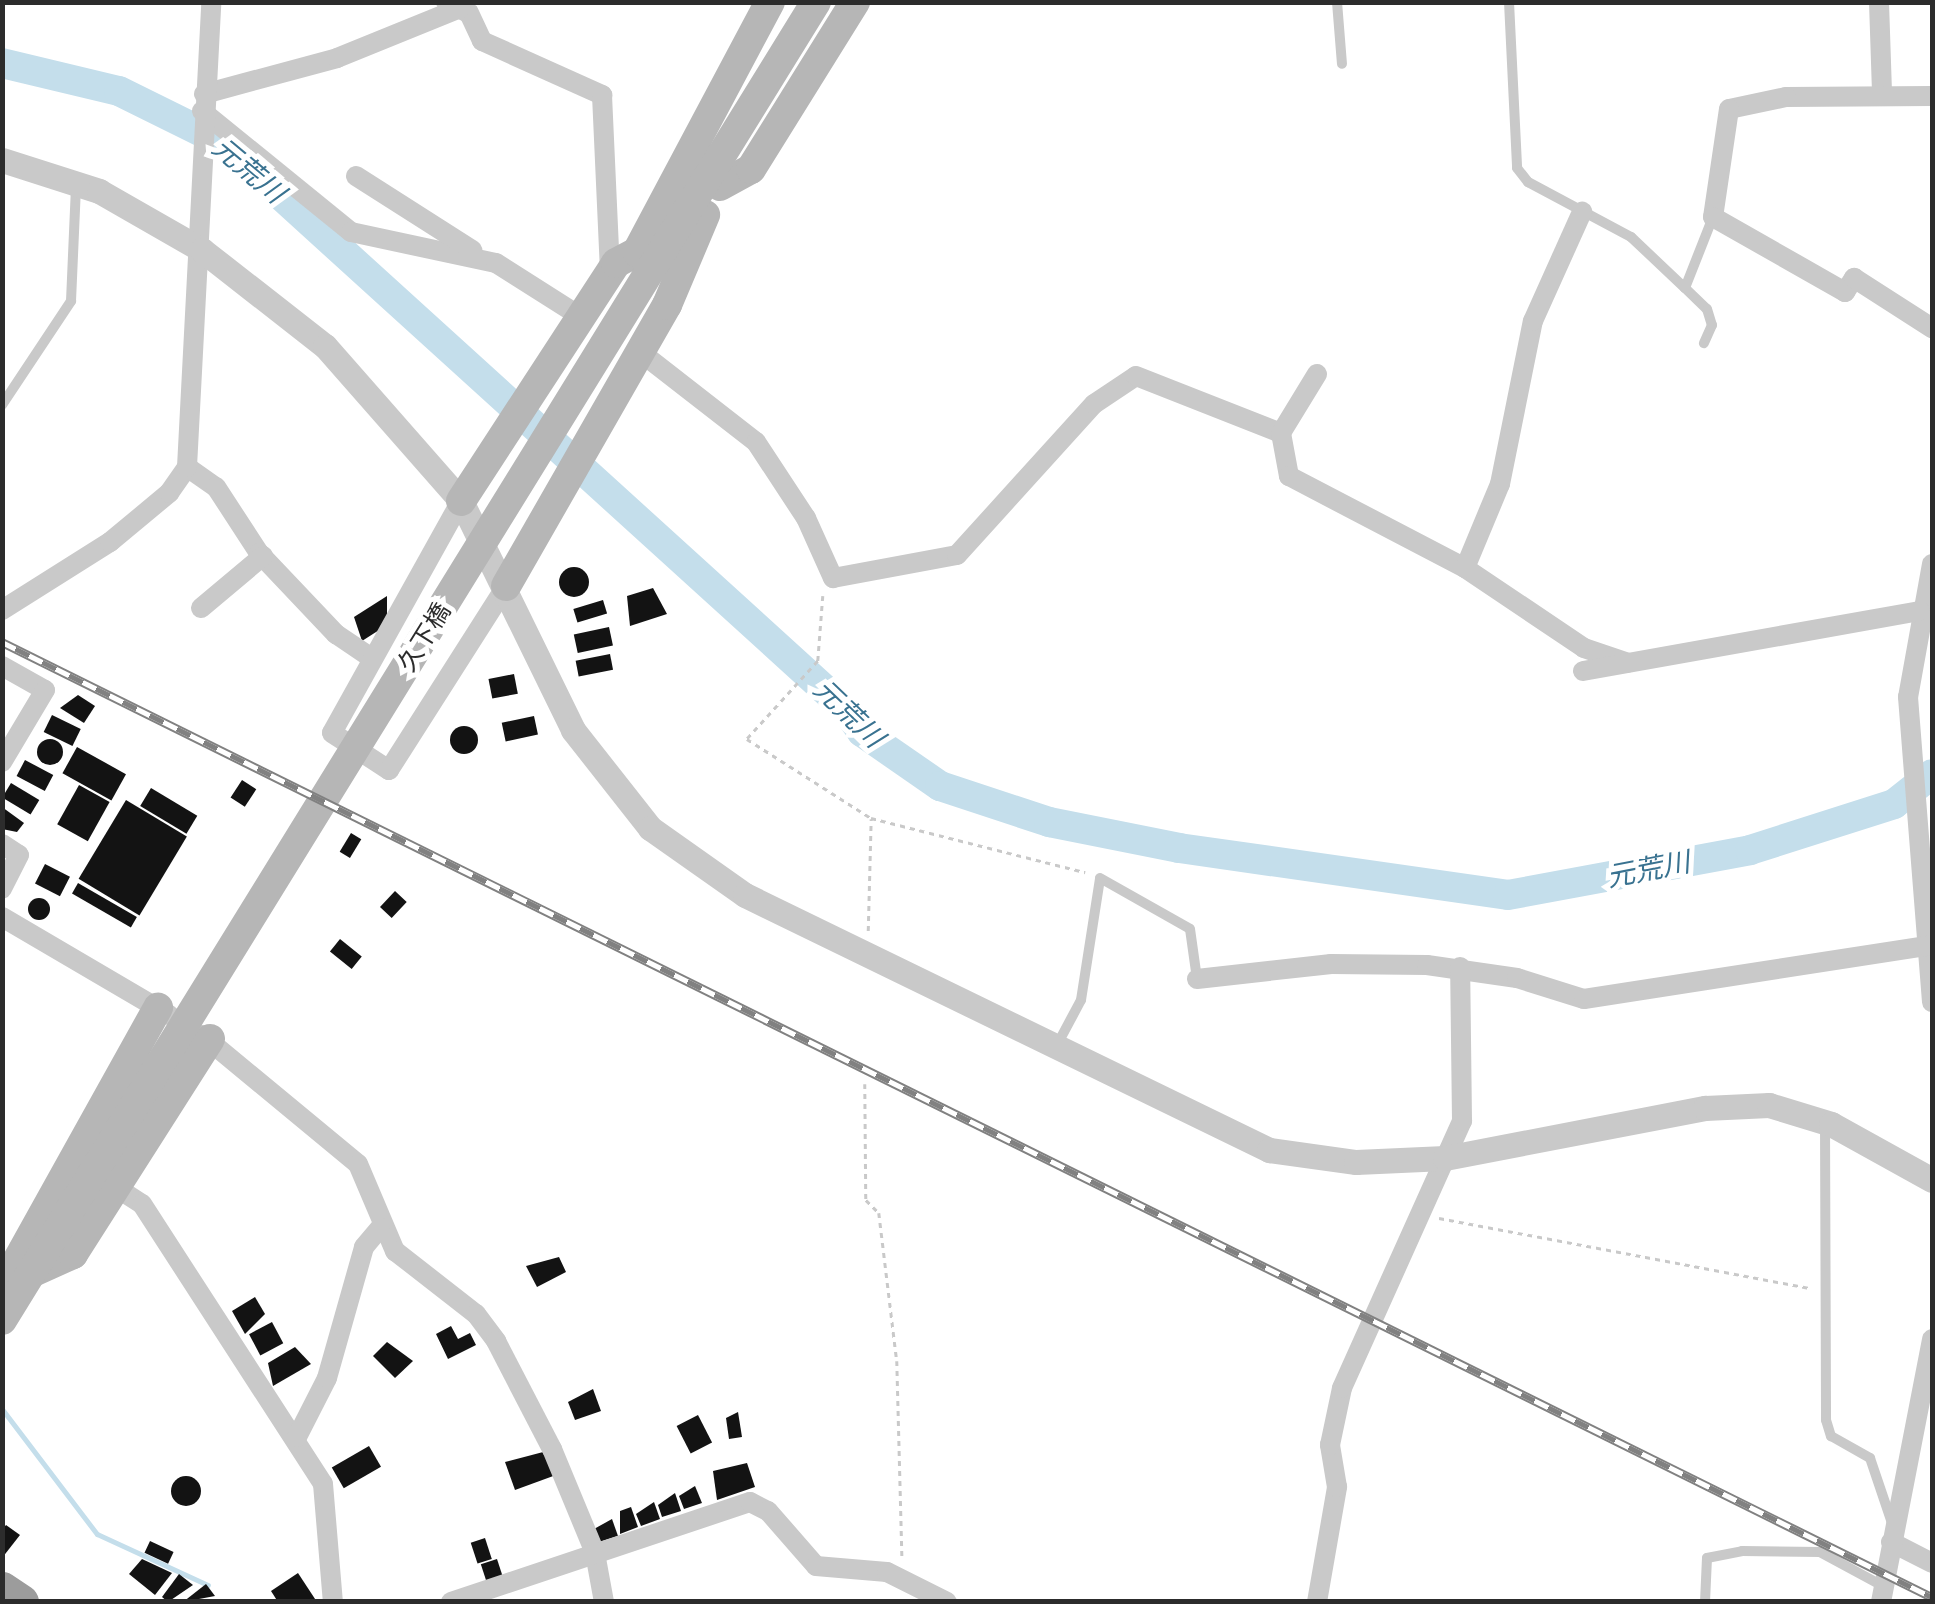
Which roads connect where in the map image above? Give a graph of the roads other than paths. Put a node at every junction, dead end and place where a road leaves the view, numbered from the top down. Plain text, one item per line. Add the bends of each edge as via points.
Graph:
1 (211, 2) edge
2 (770, 2) edge
3 (796, 2) edge
4 (816, 2) edge
5 (835, 2) edge
6 (856, 2) edge
7 (1337, 2) edge
8 (1509, 2) edge
9 (1879, 2) edge
10 (453, 5) edge
11 (1342, 64) dead end
12 (1882, 92) junction
13 (1932, 96) edge
14 (203, 103) junction
15 (2, 160) edge
16 (356, 176) dead end
17 (675, 182) junction
18 (76, 184) junction
19 (720, 186) junction
20 (1582, 212) junction
21 (1713, 218) junction
22 (202, 250) junction
23 (685, 258) junction
24 (496, 263) junction
25 (612, 283) junction
26 (1685, 288) junction
27 (580, 317) junction
28 (1932, 328) edge
29 (1704, 344) dead end
30 (639, 351) junction
31 (1316, 374) dead end
32 (2, 405) edge
33 (1281, 433) junction
34 (187, 467) junction
35 (461, 501) junction
36 (263, 556) junction
37 (1932, 564) edge
38 (1465, 568) junction
39 (506, 586) junction
40 (201, 608) dead end
41 (2, 610) edge
42 (1920, 612) junction
43 (1925, 633) edge
44 (370, 656) junction
45 (1628, 664) junction
46 (2, 666) edge
47 (1583, 671) dead end
48 (2, 762) edge
49 (309, 822) junction
50 (2, 844) edge
51 (2, 889) edge
52 (2, 917) edge
53 (1930, 945) edge
54 (1460, 968) junction
55 (1197, 979) joint
56 (1932, 1002) edge
57 (158, 1008) junction
58 (210, 1039) junction
59 (1055, 1050) junction
60 (1825, 1122) junction
61 (1445, 1158) junction
62 (1932, 1180) edge
63 (114, 1186) junction
64 (380, 1228) junction
65 (33, 1272) junction
66 (2, 1288) edge
67 (2, 1320) edge
68 (1932, 1339) edge
69 (297, 1437) junction
70 (1922, 1467) edge
71 (1892, 1535) junction
72 (595, 1554) junction
73 (1932, 1564) edge
74 (2, 1589) edge
75 (1884, 1596) edge
76 (1312, 1599) edge
77 (21, 1602) edge
78 (333, 1602) edge
79 (451, 1602) edge
80 (604, 1602) edge
81 (947, 1602) edge
82 (1705, 1602) edge

1 - 14 street
2 - 17 main road
3 - 17 main road
4 - 49 main road, 久下橋
5 - 19 main road
6 - 19 main road via 752,169
7 - 11 lane
8 - 20 lane via 1517,168
9 - 12 street
10 - 14 street via 337,58
10 - 25 street via 482,41 602,95
12 - 13 street
12 - 21 street via 1729,109
14 - 22 street
14 - 24 street via 350,232
15 - 18 street
16 - 24 street
17 - 25 main road
18 - 22 street
18 - 32 lane via 71,300
19 - 23 main road
20 - 26 lane via 1631,237
20 - 38 street via 1533,320 1500,484
21 - 26 lane
21 - 28 street via 1845,292 1854,278
22 - 34 street
22 - 35 street via 325,346
23 - 30 main road
23 - 49 main road via 644,312 450,623
24 - 27 street
25 - 27 main road
25 - 49 main road via 440,574
26 - 29 lane via 1707,309 1712,325
27 - 35 main road
30 - 33 street via 756,442 833,578 956,555 1094,404 1136,376
30 - 39 main road
31 - 33 street
33 - 38 street via 1289,476
34 - 36 street via 216,487
34 - 41 street via 169,493 110,542
35 - 39 street
35 - 44 street
36 - 40 street
36 - 44 street via 336,634
37 - 42 street
38 - 45 street via 1584,648
39 - 44 street via 389,770 332,733
39 - 59 street via 573,730 650,828 744,895
42 - 43 street
42 - 45 street
43 - 53 street via 1908,696
45 - 47 street
46 - 48 street via 45,690
49 - 65 main road, 久下橋
50 - 51 street via 19,854
52 - 57 street
53 - 54 street via 1584,999
53 - 56 street
54 - 55 street via 1332,964
54 - 61 street via 1456,1030 1468,1081 1462,1122
55 - 59 lane via 1190,929 1100,878 1082,1000
57 - 58 street
57 - 66 main road
58 - 63 main road
58 - 64 street via 358,1164
59 - 61 street via 1269,1150 1356,1162
60 - 61 street via 1769,1105 1704,1108
60 - 62 street
60 - 71 lane via 1826,1420 1831,1436 1870,1458
61 - 76 street via 1426,1216 1342,1388 1330,1445 1337,1488
63 - 65 main road via 65,1262
63 - 69 street via 142,1204
64 - 69 street via 364,1247 327,1378
64 - 72 street via 395,1251 476,1314 496,1341
65 - 67 main road, 久下橋
68 - 70 street
69 - 78 street via 322,1484
70 - 71 street
71 - 73 street
71 - 75 street
72 - 79 street
72 - 80 street
72 - 81 street via 750,1502 768,1510 816,1566 902,1578
74 - 77 highway
75 - 82 lane via 1820,1552 1742,1550 1707,1558

